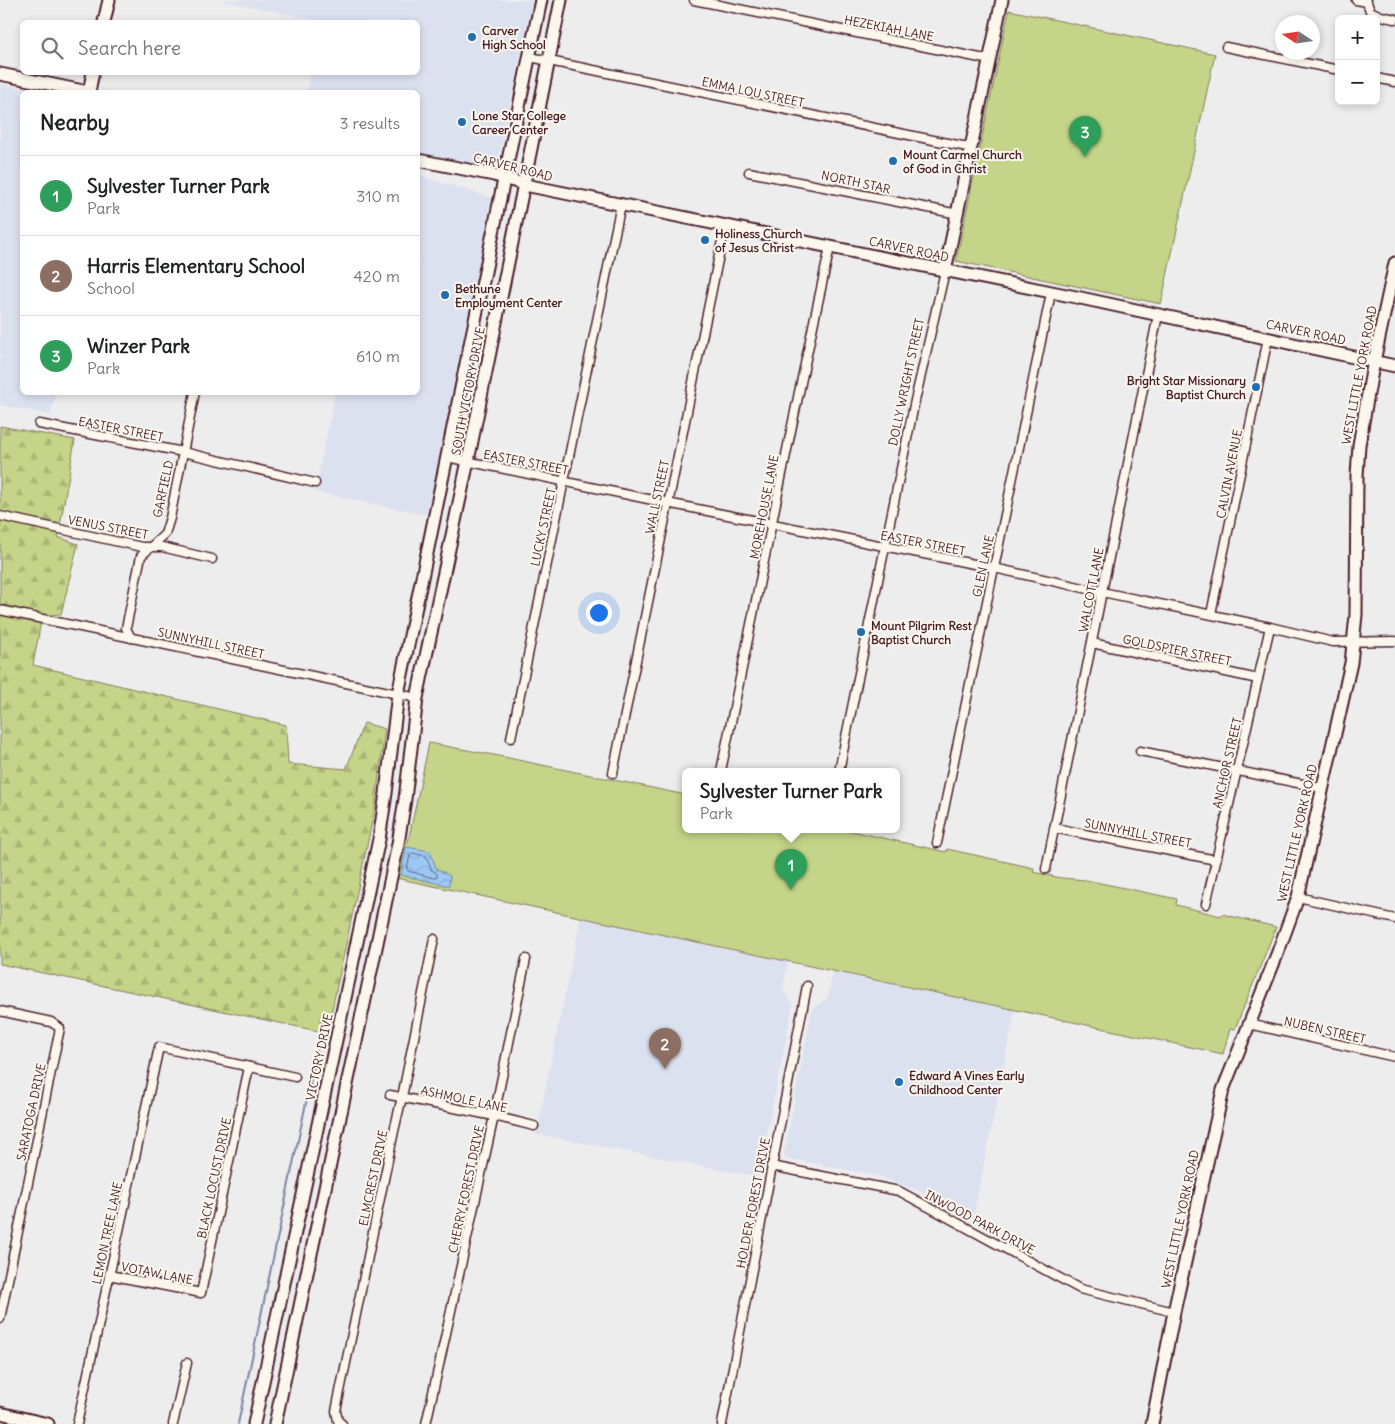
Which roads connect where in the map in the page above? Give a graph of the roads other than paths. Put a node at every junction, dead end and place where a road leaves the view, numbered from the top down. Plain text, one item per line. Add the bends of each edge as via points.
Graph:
1 (109, 0) edge
2 (541, 0) edge
3 (561, 0) edge
4 (694, 0) edge
5 (1002, 0) edge
6 (1356, 0) edge
7 (1395, 18) edge
8 (104, 20) edge
9 (1226, 46) dead end
10 (530, 57) junction
11 (990, 60) junction
12 (549, 61) junction
13 (1335, 69) edge
14 (0, 74) edge
15 (92, 75) edge
16 (1380, 79) edge
17 (1395, 82) edge
18 (79, 90) edge
19 (89, 90) edge
20 (972, 148) junction
21 (420, 160) edge
22 (749, 172) dead end
23 (504, 178) junction
24 (524, 184) junction
25 (621, 204) junction
26 (958, 214) junction
27 (725, 226) junction
28 (830, 247) junction
29 (1395, 263) edge
30 (945, 271) junction
31 (1052, 293) junction
32 (1158, 315) junction
33 (475, 322) junction
34 (495, 326) junction
35 (1268, 338) junction
36 (1374, 362) junction
37 (1395, 366) edge
38 (194, 395) edge
39 (39, 424) dead end
40 (182, 452) junction
41 (447, 457) junction
42 (468, 461) junction
43 (565, 481) junction
44 (316, 483) dead end
45 (668, 503) junction
46 (0, 516) edge
47 (772, 523) junction
48 (151, 547) junction
49 (885, 547) junction
50 (212, 559) dead end
51 (994, 568) junction
52 (1102, 592) junction
53 (0, 610) edge
54 (1211, 614) junction
55 (1270, 627) junction
56 (131, 638) junction
57 (1395, 641) edge
58 (1354, 642) junction
59 (1092, 643) junction
60 (1258, 679) junction
61 (398, 694) junction
62 (417, 698) junction
63 (511, 738) dead end
64 (1140, 751) dead end
65 (722, 768) edge
66 (840, 768) edge
67 (1237, 771) junction
68 (613, 773) dead end
69 (1322, 788) junction
70 (1054, 828) junction
71 (937, 843) dead end
72 (1216, 860) junction
73 (1046, 869) dead end
74 (370, 887) junction
75 (388, 891) junction
76 (1298, 897) junction
77 (1206, 904) dead end
78 (1395, 918) edge
79 (434, 939) dead end
80 (526, 959) dead end
81 (807, 986) dead end
82 (0, 1011) edge
83 (1249, 1024) junction
84 (1395, 1058) edge
85 (249, 1067) junction
86 (295, 1077) dead end
87 (328, 1081) junction
88 (347, 1085) junction
89 (390, 1095) dead end
90 (402, 1097) junction
91 (494, 1116) junction
92 (534, 1126) dead end
93 (771, 1166) junction
94 (109, 1275) junction
95 (286, 1276) junction
96 (306, 1280) junction
97 (201, 1293) joint
98 (1174, 1312) junction
99 (0, 1319) edge
100 (187, 1363) dead end
101 (0, 1414) edge
102 (340, 1422) edge
103 (48, 1424) edge
104 (77, 1424) edge
105 (173, 1424) edge
106 (254, 1424) edge
107 (274, 1424) edge
108 (426, 1424) edge
109 (722, 1424) edge
110 (1152, 1424) edge

1 - 8 main road
2 - 10 main road, SOUTH VICTORY DRIVE
3 - 12 main road, SOUTH VICTORY DRIVE
4 - 11 street, HEZEKIAH LANE
5 - 11 main road, DOLLY WRIGHT STREET
6 - 7 street via 1366,2 1370,11
9 - 13 street
10 - 12 street, EMMA LOU STREET
10 - 23 main road, SOUTH VICTORY DRIVE
11 - 20 main road, DOLLY WRIGHT STREET
12 - 20 street, EMMA LOU STREET
12 - 24 main road, SOUTH VICTORY DRIVE
14 - 18 main road
15 - 19 main road
16 - 17 street
20 - 26 main road, DOLLY WRIGHT STREET
21 - 23 main road, CARVER ROAD
22 - 26 street, NORTH STAR
23 - 24 main road, CARVER ROAD
23 - 33 main road, SOUTH VICTORY DRIVE
24 - 25 main road, CARVER ROAD
24 - 34 main road, SOUTH VICTORY DRIVE
25 - 27 main road, CARVER ROAD
25 - 43 street, LUCKY STREET
26 - 30 main road, DOLLY WRIGHT STREET
27 - 28 main road, CARVER ROAD
27 - 45 street, WALL STREET
28 - 30 main road, CARVER ROAD
28 - 47 street, MOREHOUSE LANE
29 - 36 main road, WEST LITTLE YORK ROAD
30 - 31 main road, CARVER ROAD
30 - 49 street, DOLLY WRIGHT STREET
31 - 32 main road, CARVER ROAD
31 - 51 street, GLEN LANE
32 - 35 main road, CARVER ROAD
32 - 52 street, WALCOTT LANE
33 - 34 main road
33 - 41 main road, SOUTH VICTORY DRIVE
34 - 42 main road, SOUTH VICTORY DRIVE
35 - 36 main road, CARVER ROAD
35 - 54 street, CALVIN AVENUE
36 - 37 main road, CARVER ROAD
36 - 58 main road, WEST LITTLE YORK ROAD via 1358,458
38 - 40 street, GARFIELD
39 - 40 street, EASTER STREET
40 - 44 street, EASTER STREET
40 - 48 street, GARFIELD via 165,534
41 - 42 street, EASTER STREET
41 - 61 main road, SOUTH VICTORY DRIVE
42 - 43 street, EASTER STREET
42 - 62 main road, SOUTH VICTORY DRIVE
43 - 45 street, EASTER STREET
43 - 63 street, LUCKY STREET
45 - 47 street, EASTER STREET
45 - 68 street, WALL STREET
46 - 48 street, VENUS STREET
47 - 49 street, EASTER STREET
47 - 65 street, MOREHOUSE LANE
48 - 50 street, VENUS STREET
48 - 56 street, GARFIELD via 141,556 126,628
49 - 51 street, EASTER STREET
49 - 66 street, DOLLY WRIGHT STREET
51 - 52 street, EASTER STREET
51 - 71 street, GLEN LANE
52 - 54 street, EASTER STREET
52 - 59 street, WALCOTT LANE
53 - 56 street, SUNNYHILL STREET
54 - 55 street, EASTER STREET
55 - 58 street, EASTER STREET via 1333,642
55 - 60 street, ANCHOR STREET
56 - 61 street, SUNNYHILL STREET
57 - 58 street, EASTER STREET
58 - 69 main road, WEST LITTLE YORK ROAD
59 - 60 street, GOLDSPIER STREET
59 - 70 street, WALCOTT LANE
60 - 67 street, ANCHOR STREET
61 - 62 street, SUNNYHILL STREET
61 - 74 main road, VICTORY DRIVE
62 - 75 main road via 405,799
64 - 67 street
67 - 69 street
67 - 72 street, ANCHOR STREET
69 - 76 main road, WEST LITTLE YORK ROAD
70 - 72 street, SUNNYHILL STREET
70 - 73 street, WALCOTT LANE
72 - 77 street, ANCHOR STREET
74 - 75 main road
74 - 87 main road, VICTORY DRIVE
75 - 88 main road
76 - 78 street
76 - 83 main road, WEST LITTLE YORK ROAD
79 - 90 street, ELMCREST DRIVE
80 - 91 street, CHERRY FOREST DRIVE
81 - 93 street, HOLDER FOREST DRIVE
82 - 99 street, SARATOGA DRIVE via 52,1022 60,1028
83 - 84 street, NUBEN STREET
83 - 98 main road, WEST LITTLE YORK ROAD via 1223,1090
85 - 86 street
85 - 94 street, LEMON TREE LANE via 159,1047
85 - 97 street, BLACK LOCUST DRIVE
87 - 88 main road
87 - 95 main road, VICTORY DRIVE
88 - 96 main road
89 - 90 street, ASHMOLE LANE
90 - 91 street, ASHMOLE LANE
90 - 102 street, ELMCREST DRIVE via 336,1410
91 - 92 street, ASHMOLE LANE
91 - 108 street, CHERRY FOREST DRIVE
93 - 98 street, INWOOD PARK DRIVE via 899,1191 1080,1289
93 - 109 street, HOLDER FOREST DRIVE
94 - 97 street, VOTAW LANE
94 - 104 street, LEMON TREE LANE
95 - 96 main road
95 - 106 main road, VICTORY DRIVE
96 - 107 main road
98 - 110 main road, WEST LITTLE YORK ROAD
100 - 105 street
101 - 103 main road

